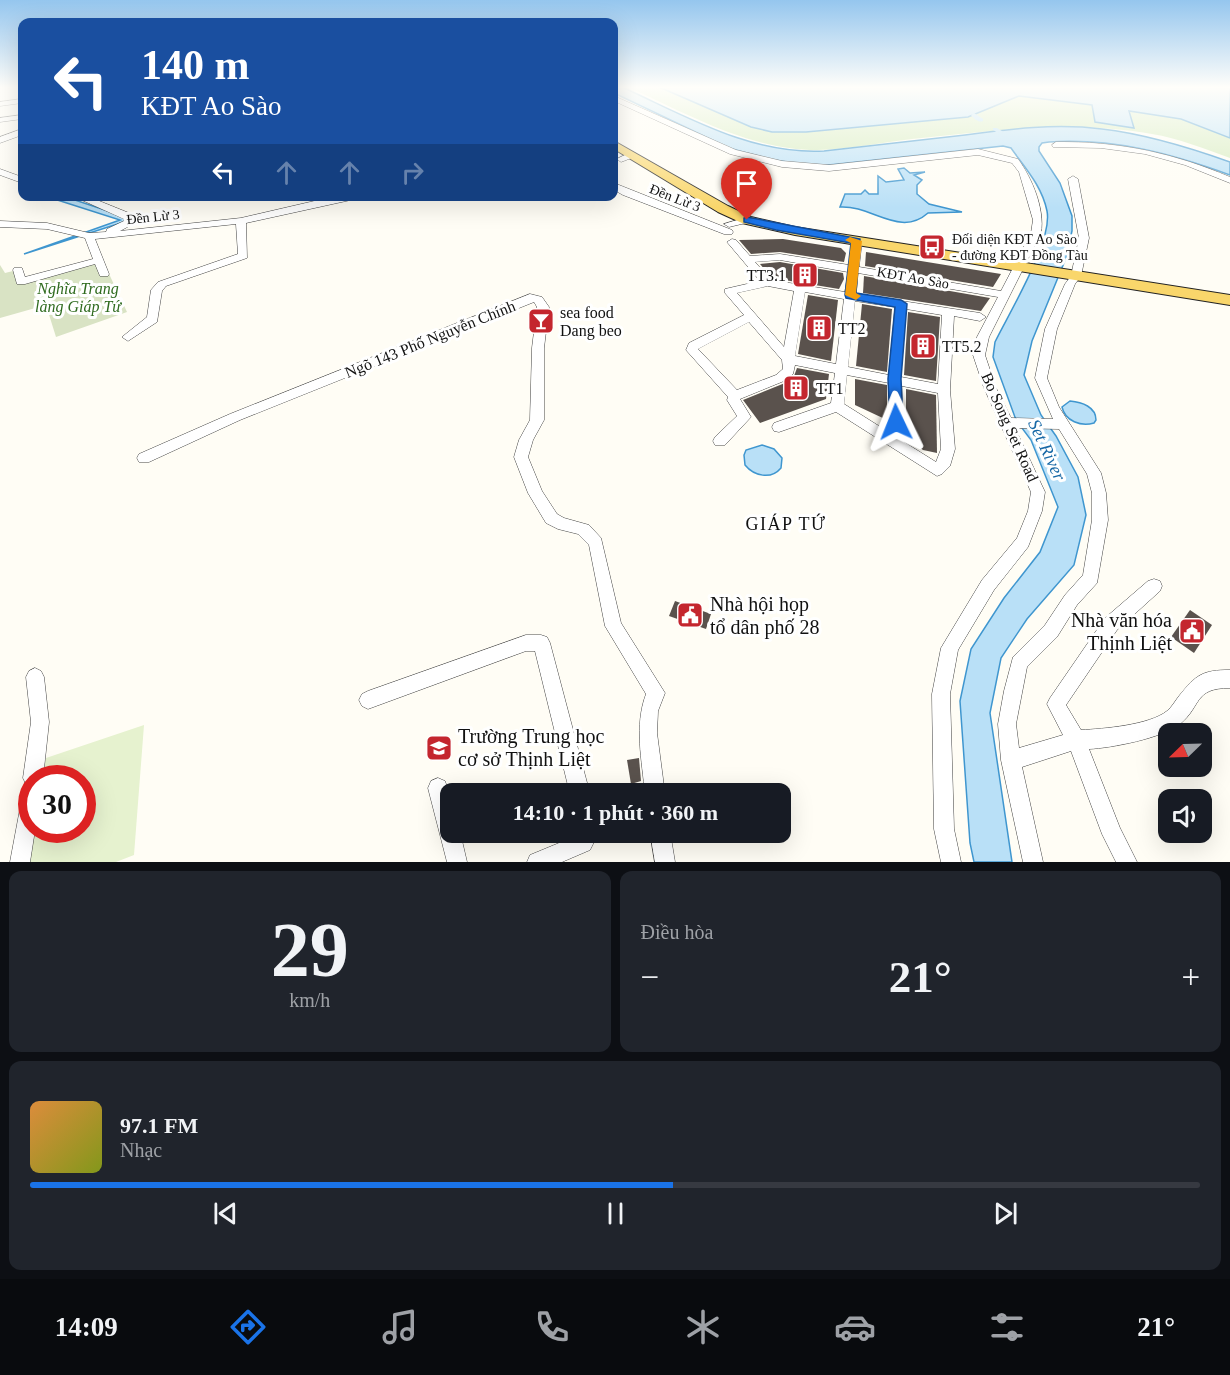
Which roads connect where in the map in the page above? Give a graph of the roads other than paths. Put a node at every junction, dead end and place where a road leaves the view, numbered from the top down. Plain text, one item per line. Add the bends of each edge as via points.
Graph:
1 (678, 127) edge
2 (18, 133) edge
3 (0, 140) edge
4 (1056, 145) dead end
5 (618, 148) edge
6 (0, 172) edge
7 (18, 179) edge
8 (1073, 179) dead end
9 (1230, 180) edge
10 (618, 188) edge
11 (90, 201) edge
12 (327, 201) edge
13 (333, 201) edge
14 (308, 205) junction
15 (747, 220) junction
16 (241, 221) junction
17 (0, 224) edge
18 (730, 233) junction
19 (86, 235) junction
20 (103, 235) junction
21 (856, 241) junction
22 (749, 259) junction
23 (99, 260) junction
24 (1023, 267) junction
25 (853, 268) junction
26 (18, 270) dead end
27 (104, 274) dead end
28 (1070, 275) junction
29 (768, 283) junction
30 (800, 289) junction
31 (850, 295) junction
32 (1006, 295) junction
33 (1230, 300) edge
34 (901, 304) junction
35 (948, 312) junction
36 (749, 317) junction
37 (980, 317) dead end
38 (128, 337) dead end
39 (788, 359) junction
40 (841, 369) junction
41 (894, 379) junction
42 (944, 390) junction
43 (735, 396) junction
44 (837, 406) junction
45 (1012, 424) junction
46 (1057, 424) junction
47 (779, 427) dead end
48 (720, 441) dead end
49 (897, 443) junction
50 (144, 458) dead end
51 (1154, 586) dead end
52 (36, 677) dead end
53 (1230, 679) edge
54 (368, 700) dead end
55 (1076, 740) junction
56 (1011, 759) junction
57 (35, 765) edge
58 (577, 783) edge
59 (654, 783) edge
60 (438, 788) dead end
61 (23, 843) edge
62 (583, 843) edge
63 (662, 843) edge
64 (20, 862) edge
65 (458, 862) edge
66 (537, 862) edge
67 (665, 862) edge
68 (951, 862) edge
69 (1033, 862) edge
70 (1127, 862) edge

1 - 24 street, Bo Song Set Road via 733,152 813,168 978,152 1018,162 1038,220
2 - 3 street
4 - 9 street via 1089,143 1151,152
5 - 15 main road via 626,157
6 - 7 street
8 - 28 street via 1084,238
10 - 18 street, Đền Lừ 3
11 - 20 street via 131,217 131,221
12 - 14 street, Đền Lừ 3
13 - 14 street, Đền Lừ 3
14 - 16 street, Đền Lừ 3
15 - 18 street
15 - 21 main road
16 - 20 street, Đền Lừ 3
16 - 38 street via 243,256 162,284 157,290 153,319
17 - 19 street, Đền Lừ 3 via 47,226
18 - 22 street
19 - 20 street, Đền Lừ 3
19 - 23 street
21 - 24 main road
21 - 25 street
22 - 25 street, KĐT Ao Sào via 780,257
22 - 29 street
23 - 26 street via 21,282
23 - 27 street
24 - 28 main road
24 - 32 street, Bo Song Set Road
25 - 31 street
25 - 32 street, KĐT Ao Sào
28 - 33 main road
28 - 46 street via 1051,329 1041,378
29 - 30 street, KĐT Ao Sào
29 - 36 street, KĐT Ao Sào via 729,291
30 - 31 street, KĐT Ao Sào
30 - 39 street
31 - 34 street, KĐT Ao Sào
31 - 40 street
32 - 45 street, Bo Song Set Road via 983,337 978,355 990,388
34 - 35 street, KĐT Ao Sào
34 - 41 street, KĐT Ao Sào
35 - 37 street, KĐT Ao Sào
35 - 42 street, KĐT Ao Sào
36 - 39 street, KĐT Ao Sào
36 - 43 street via 692,350
39 - 40 street
39 - 43 street via 789,371 780,378
40 - 41 street
40 - 44 street
41 - 42 street
41 - 49 street, KĐT Ao Sào
42 - 49 street, KĐT Ao Sào via 948,449 945,462 937,470
43 - 48 street via 733,400 744,417
44 - 47 street
44 - 49 street, KĐT Ao Sào
45 - 46 street
45 - 68 street, Bo Song Set Road via 1038,492 1023,542 988,585 950,648 940,694 944,829
46 - 56 street via 1094,473 1100,520 1091,578 1051,631 1019,663 1007,724
50 - 59 street, Ngõ 143 Phố Nguyễn Chính via 235,417 530,298 538,299 543,307 537,415 521,457 543,506 555,522 584,528 596,543 613,626 656,693 649,711 648,733
51 - 55 street via 1111,624 1056,704
52 - 57 street via 40,722
53 - 55 street via 1200,684 1173,718 1166,721 1114,738
54 - 58 street via 526,643 541,643
55 - 56 street
55 - 70 street via 1112,834
56 - 69 street
60 - 65 street
61 - 64 street
62 - 66 street
63 - 67 street

